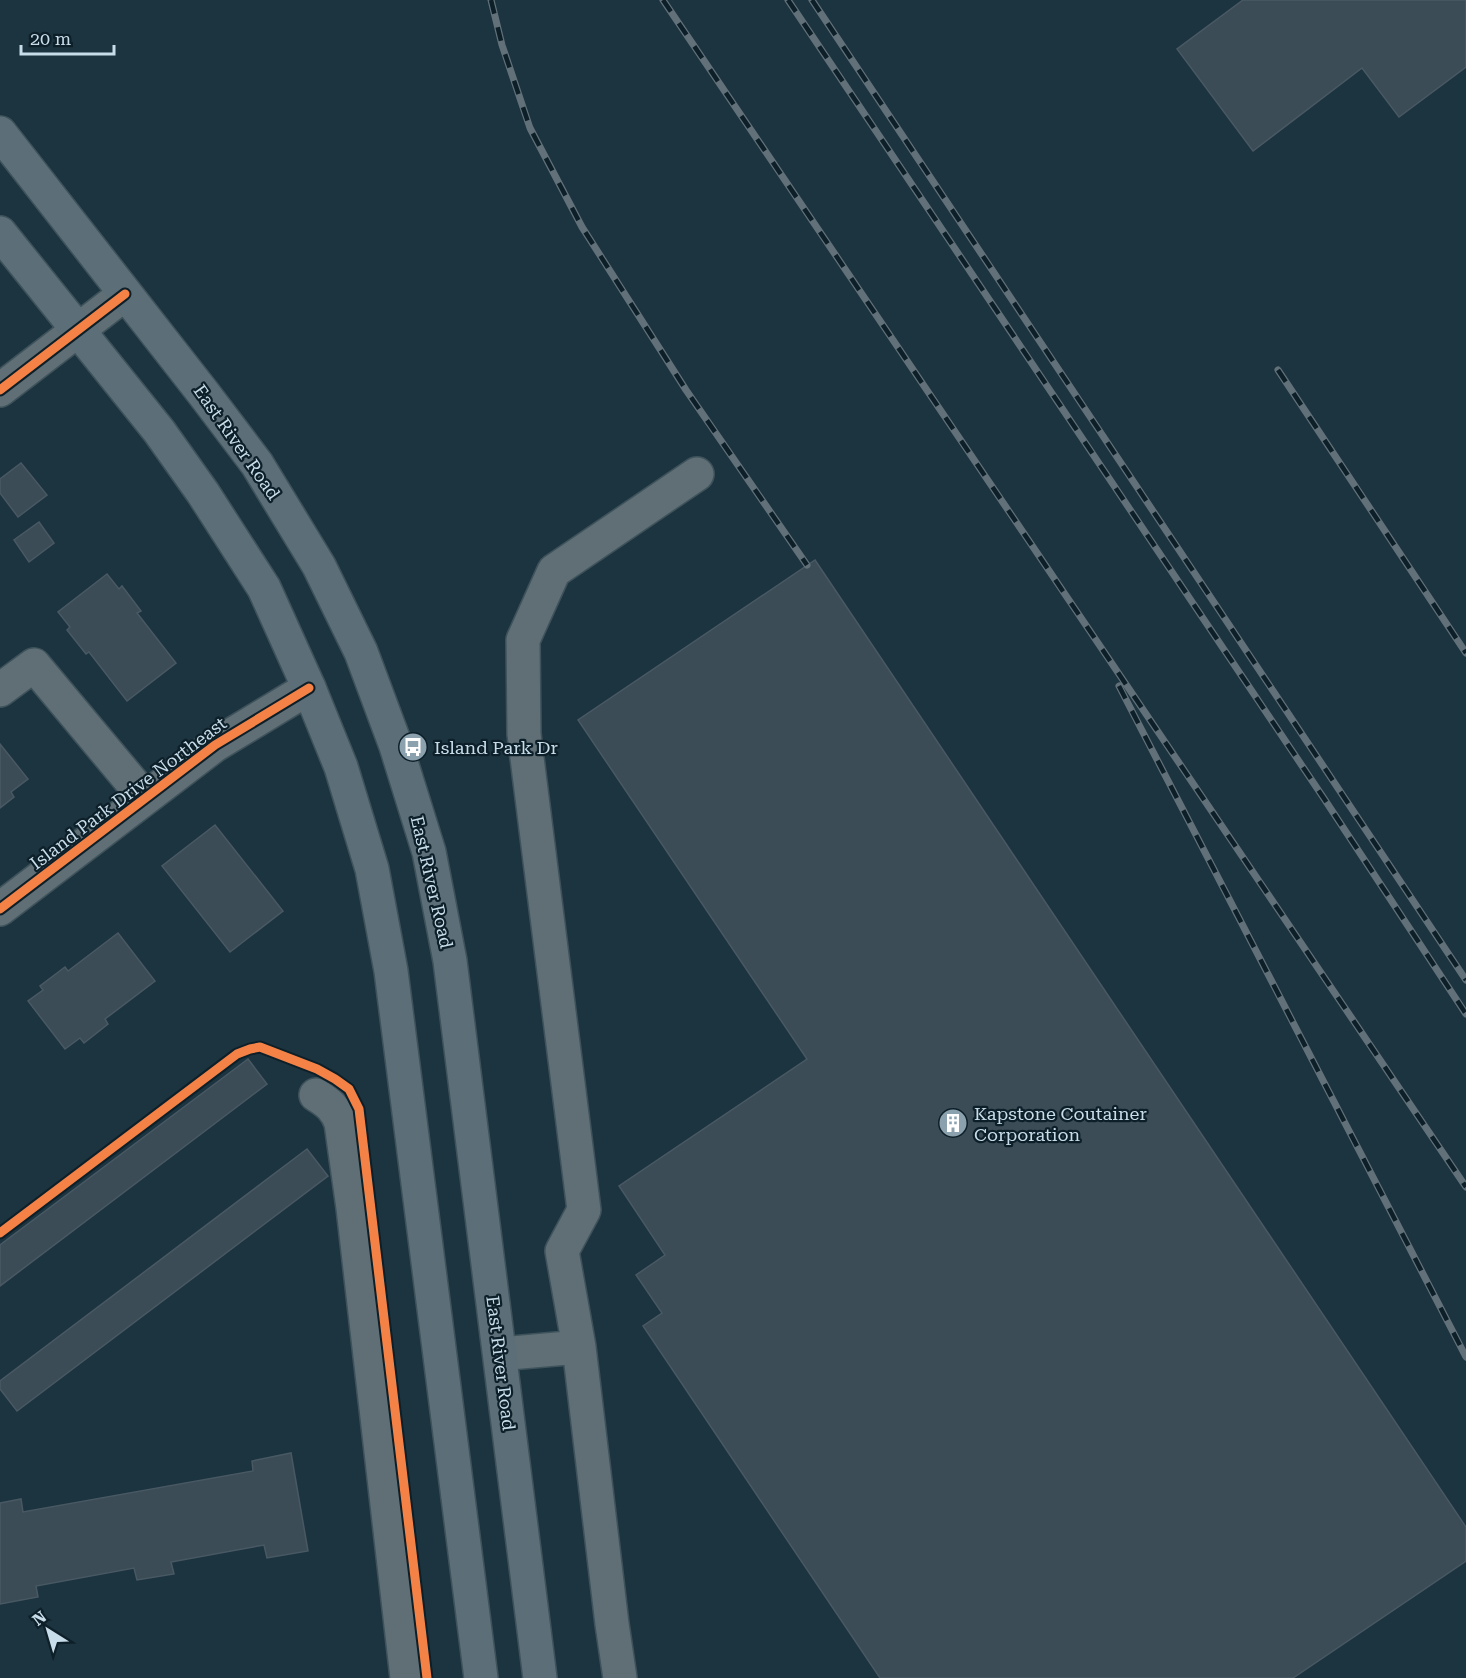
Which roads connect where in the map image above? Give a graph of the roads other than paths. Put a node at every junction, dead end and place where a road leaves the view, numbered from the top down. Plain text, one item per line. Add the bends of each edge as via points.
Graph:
1 (0, 133) edge
2 (0, 233) edge
3 (125, 294) junction
4 (78, 330) junction
5 (0, 390) edge
6 (697, 474) dead end
7 (309, 688) junction
8 (0, 690) edge
9 (145, 798) junction
10 (0, 909) edge
11 (316, 1095) dead end
12 (579, 1347) junction
13 (500, 1354) junction
14 (407, 1678) edge
15 (481, 1678) edge
16 (540, 1678) edge
17 (620, 1678) edge

1 - 3 main road, East River Road
2 - 4 main road
3 - 4 street
3 - 13 main road, East River Road via 257,464 319,566 361,652 396,746 429,852 450,961
4 - 5 street
4 - 7 main road via 203,493 264,588
6 - 12 street via 554,571 524,640 524,734 584,1210 562,1251
7 - 9 street, Island Park Drive Northeast via 215,745
7 - 15 main road via 340,767 372,869 389,960
8 - 9 street via 34,665
9 - 10 street, Island Park Drive Northeast
11 - 14 street via 336,1111 341,1123
12 - 13 street
12 - 17 street
13 - 16 main road, East River Road

